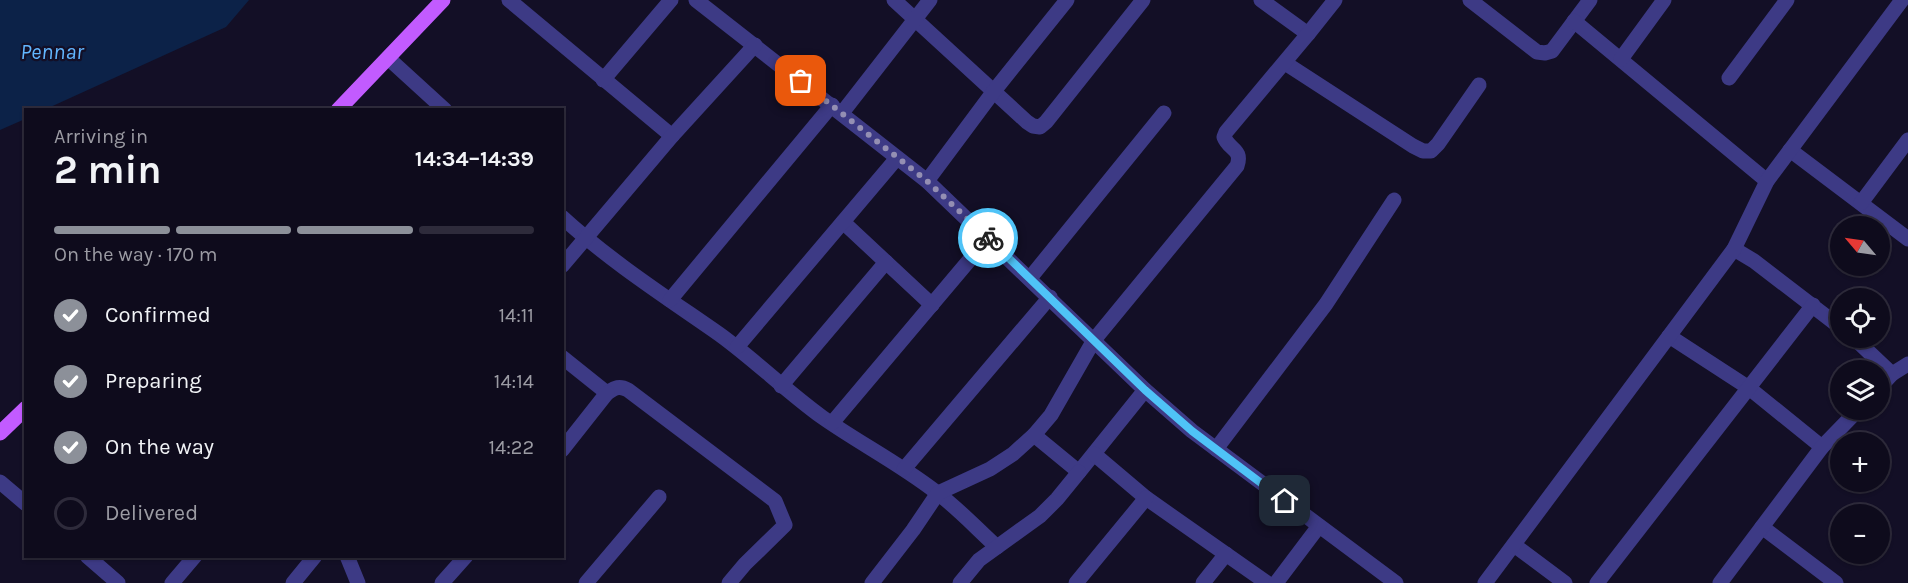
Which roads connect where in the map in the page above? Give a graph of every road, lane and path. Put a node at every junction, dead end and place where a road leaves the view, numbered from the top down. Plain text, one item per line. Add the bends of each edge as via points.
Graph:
1 (443, 0) edge
2 (509, 0) edge
3 (671, 0) edge
4 (696, 0) edge
5 (894, 0) edge
6 (930, 0) edge
7 (1067, 0) edge
8 (1143, 0) edge
9 (1261, 0) edge
10 (1335, 0) edge
11 (1470, 0) edge
12 (1590, 0) edge
13 (1664, 0) edge
14 (1787, 0) edge
15 (1902, 0) edge
16 (915, 19) junction
17 (1574, 21) junction
18 (1308, 34) junction
19 (755, 45) junction
20 (388, 58) junction
21 (1621, 59) junction
22 (1285, 63) junction
23 (1729, 78) dead end
24 (603, 80) junction
25 (1479, 85) dead end
26 (994, 91) junction
27 (340, 108) edge
28 (443, 108) edge
29 (837, 109) junction
30 (1164, 113) dead end
31 (672, 136) junction
32 (1908, 140) edge
33 (1790, 150) junction
34 (897, 158) junction
35 (927, 181) junction
36 (1767, 181) junction
37 (1394, 200) dead end
38 (1861, 204) junction
39 (564, 219) edge
40 (843, 222) junction
41 (988, 238) junction
42 (586, 239) junction
43 (1908, 239) edge
44 (1734, 249) junction
45 (886, 262) junction
46 (564, 264) edge
47 (1030, 278) junction
48 (1050, 297) junction
49 (670, 300) junction
50 (932, 304) junction
51 (1813, 305) junction
52 (1830, 319) edge
53 (1669, 336) junction
54 (1094, 340) junction
55 (737, 347) junction
56 (1865, 348) edge
57 (564, 359) edge
58 (1908, 364) edge
59 (1892, 374) joint
60 (781, 386) junction
61 (1749, 388) junction
62 (1145, 390) junction
63 (607, 393) junction
64 (24, 410) edge
65 (1848, 420) edge
66 (832, 423) junction
67 (0, 433) edge
68 (1034, 435) junction
69 (564, 447) edge
70 (1822, 447) junction
71 (1216, 449) junction
72 (1094, 454) junction
73 (904, 469) junction
74 (1079, 472) junction
75 (0, 482) edge
76 (938, 493) junction
77 (658, 497) dead end
78 (1146, 498) junction
79 (24, 502) edge
80 (1319, 526) junction
81 (1762, 526) junction
82 (1514, 545) junction
83 (997, 547) junction
84 (1226, 554) junction
85 (89, 558) edge
86 (193, 558) edge
87 (313, 558) edge
88 (348, 558) edge
89 (464, 558) edge
90 (114, 582) edge
91 (1832, 582) edge
92 (172, 583) edge
93 (293, 583) edge
94 (358, 583) edge
95 (443, 583) edge
96 (586, 583) edge
97 (729, 583) edge
98 (872, 583) edge
99 (960, 583) edge
100 (1076, 583) edge
101 (1203, 583) edge
102 (1267, 583) edge
103 (1276, 583) edge
104 (1396, 583) edge
105 (1485, 583) edge
106 (1565, 583) edge
107 (1597, 583) edge
108 (1720, 583) edge

1 - 20 main road
2 - 24 street
3 - 24 street
4 - 19 street
5 - 16 street
6 - 16 street
7 - 26 street
8 - 26 street via 1040,127 1027,122
9 - 18 street
10 - 18 street
11 - 17 street via 1537,52 1552,51
12 - 17 street
13 - 21 street
14 - 23 street
15 - 33 street
16 - 26 street
16 - 29 street
17 - 21 street
18 - 22 street
19 - 29 street
19 - 31 street
20 - 27 main road
20 - 28 street
21 - 36 street
22 - 25 street via 1423,151 1431,151 1438,144
22 - 54 street via 1226,132 1226,142 1237,152 1237,166
24 - 31 street
26 - 35 street
29 - 34 street
29 - 49 street
30 - 47 street
31 - 42 street
32 - 38 street
33 - 36 street
33 - 38 street
34 - 35 street
34 - 40 street
35 - 41 street
36 - 44 street
37 - 71 street via 1326,304
38 - 43 street
39 - 42 street
40 - 45 street
40 - 55 street
41 - 47 street
41 - 50 street
42 - 46 street
42 - 49 street
44 - 51 street
44 - 53 street
45 - 50 street
45 - 60 street
47 - 48 street
48 - 54 street
48 - 73 street
49 - 55 street
50 - 66 street
51 - 52 street
51 - 61 street
53 - 61 street
53 - 82 street
54 - 62 street
54 - 68 street via 1051,415
55 - 60 street
56 - 59 street
57 - 63 street
58 - 59 street
60 - 66 street
61 - 70 street
61 - 107 street
62 - 71 street
62 - 72 street
63 - 69 street
63 - 97 street via 616,387 628,390 775,501 785,525
64 - 67 main road
65 - 70 street
66 - 73 street
68 - 74 street
68 - 76 street via 990,469
70 - 81 street
71 - 80 street
72 - 74 street
72 - 78 street
73 - 76 street
74 - 83 street via 1040,516
75 - 79 street
76 - 83 street
76 - 98 street
77 - 96 street
78 - 84 street
78 - 100 street
80 - 103 street
80 - 104 street
81 - 91 street
81 - 108 street
82 - 105 street
82 - 106 street
83 - 99 street
84 - 101 street
84 - 102 street
85 - 90 street
86 - 92 street
87 - 93 street
88 - 94 street
89 - 95 street

